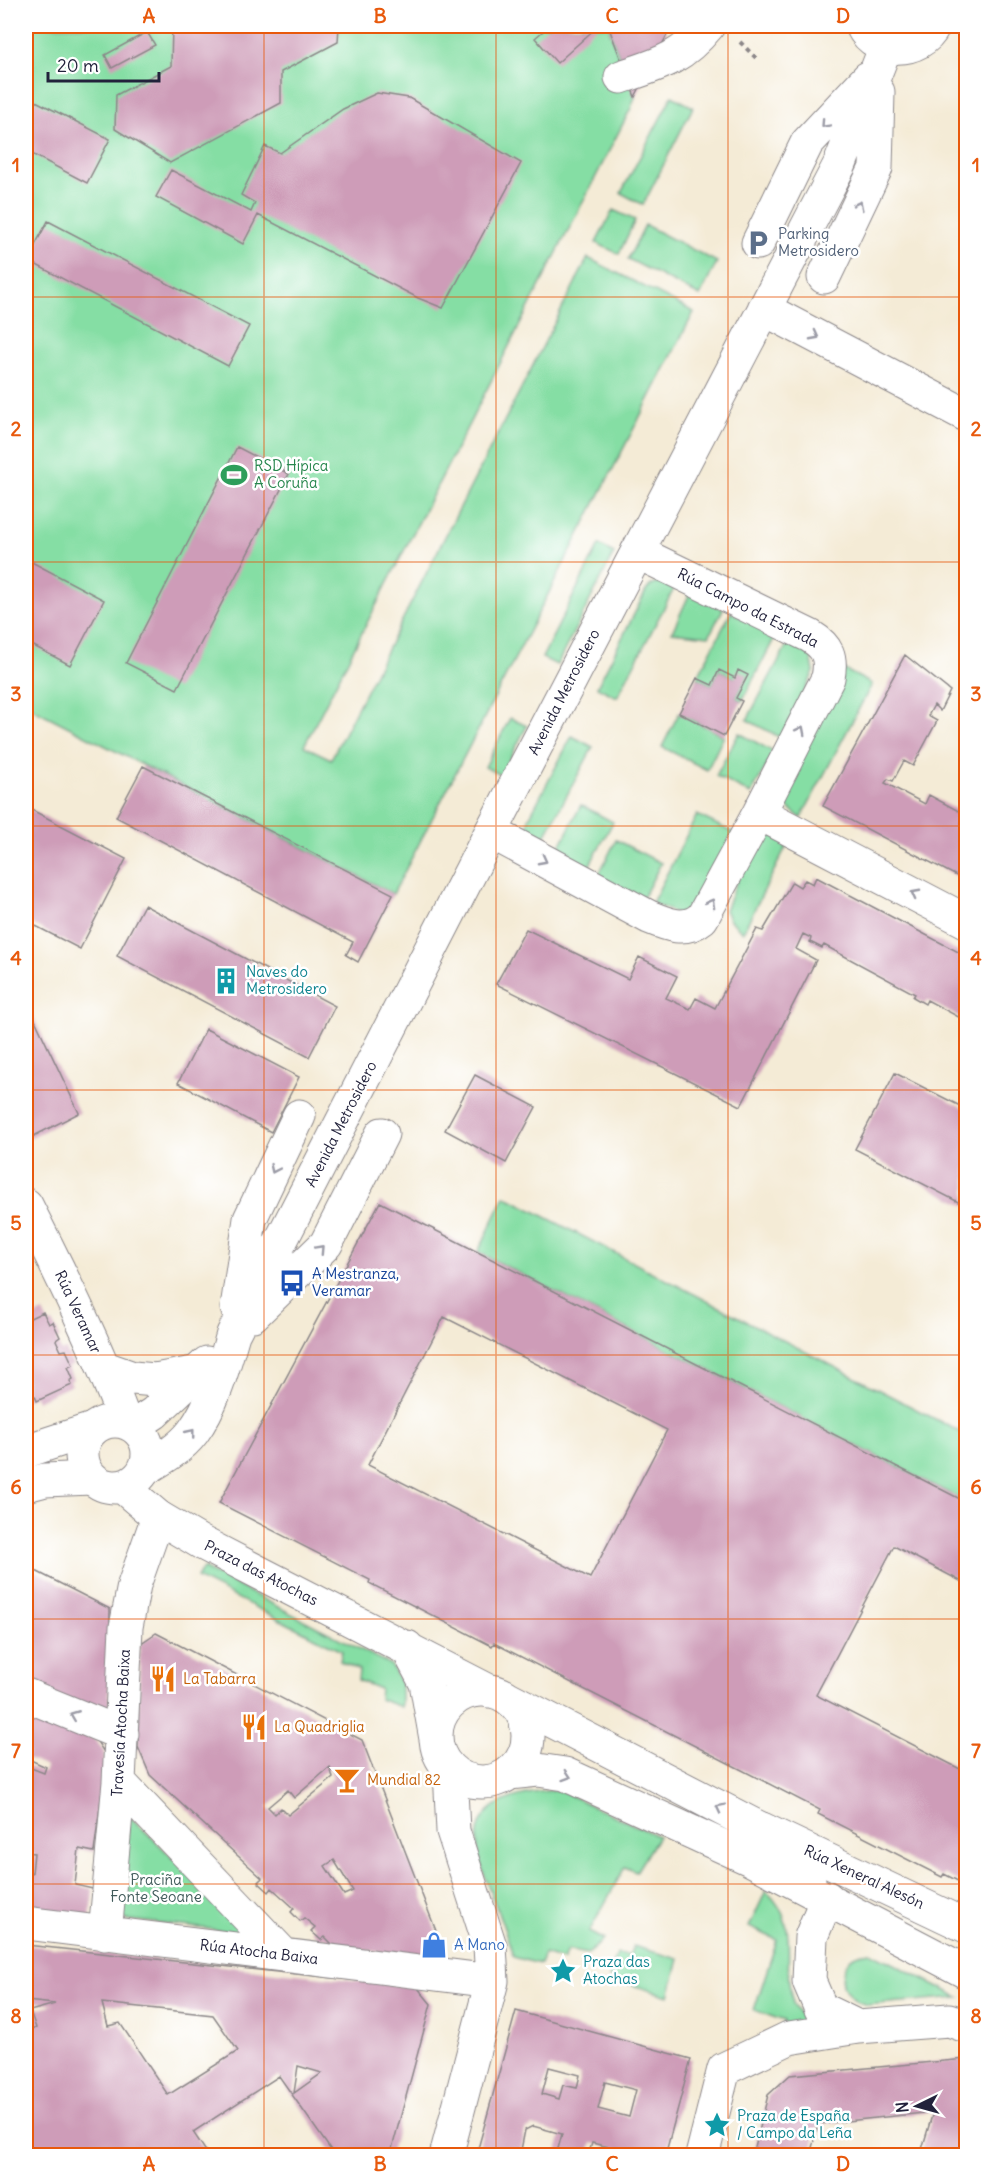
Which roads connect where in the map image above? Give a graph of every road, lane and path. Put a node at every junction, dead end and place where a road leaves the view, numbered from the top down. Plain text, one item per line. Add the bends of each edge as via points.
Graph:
1 (934, 26) edge
2 (721, 31) edge
3 (876, 46) edge
4 (758, 60) dead end
5 (621, 77) dead end
6 (758, 243) dead end
7 (824, 277) dead end
8 (764, 309) junction
9 (966, 415) edge
10 (637, 552) junction
11 (759, 813) junction
12 (491, 832) junction
13 (966, 921) edge
14 (299, 1116) dead end
15 (382, 1134) dead end
16 (26, 1205) edge
17 (233, 1334) junction
18 (105, 1368) junction
19 (199, 1372) junction
20 (129, 1424) junction
21 (93, 1429) junction
22 (26, 1451) edge
23 (92, 1478) junction
24 (134, 1478) junction
25 (26, 1485) edge
26 (158, 1516) junction
27 (407, 1647) junction
28 (499, 1694) junction
29 (26, 1695) edge
30 (122, 1734) junction
31 (436, 1740) junction
32 (450, 1770) junction
33 (509, 1773) junction
34 (119, 1782) junction
35 (761, 1829) junction
36 (827, 1898) junction
37 (26, 1923) edge
38 (966, 1926) edge
39 (105, 1934) junction
40 (284, 1955) junction
41 (966, 1972) edge
42 (492, 1981) junction
43 (966, 2026) edge
44 (858, 2027) junction
45 (446, 2156) edge
46 (702, 2156) edge

1 - 3 street via 911,46
2 - 4 path
2 - 5 street via 697,40 659,65
3 -> 6 street via 807,143
7 -> 3 street via 876,168
3 - 8 street, Avenida Metrosidero via 840,164
8 -> 9 street
8 - 10 street, Avenida Metrosidero
11 -> 10 street, Rúa Campo da Estrada via 828,678 828,654 810,636
10 - 12 street, Avenida Metrosidero
12 -> 11 street, Rúa Campo da Estrada via 649,917 682,926 694,925 702,918
13 -> 11 street
12 - 17 street, Avenida Metrosidero
14 -> 17 street via 250,1219
17 -> 15 street via 326,1244
16 - 18 street, Rúa Veramar
17 - 19 street, Avenida Metrosidero
24 -> 17 street, Avenida Metrosidero via 192,1434 214,1396
18 - 19 street via 133,1378 154,1380
18 - 20 street, Rúa Veramar
19 - 20 street, Avenida Metrosidero via 154,1413
20 - 21 street via 113,1420
20 - 24 street via 143,1435 148,1446 149,1458
21 - 22 street
21 - 23 street via 82,1448 85,1469
23 - 24 street, Praza das Atochas via 112,1488
23 - 25 street, Praza das Atochas
24 - 26 street, Praza das Atochas
26 - 27 street, Praza das Atochas via 202,1543
26 - 30 street, Travesía Atocha Baixa via 134,1585 126,1627
27 - 28 street, Praza das Atochas
27 - 31 street via 426,1683
28 - 31 street via 476,1690 451,1702 436,1726
28 - 33 street, Praza das Atochas via 518,1708 528,1736 526,1750
35 -> 28 street, Praza das Atochas
30 -> 29 street
30 - 34 street, Travesía Atocha Baixa
31 - 32 street
32 - 33 street via 461,1778 479,1782
32 - 42 street via 453,1831 490,1946
33 -> 36 street via 538,1770 565,1774
34 - 39 street, Travesía Atocha Baixa
34 - 40 street
35 - 36 street, Praza das Atochas
35 - 38 street, Rúa Xeneral Alesón
36 - 41 street
36 - 44 street via 811,1937 809,1981 821,2009
37 - 39 street, Rúa Atocha Baixa
39 - 40 street, Rúa Atocha Baixa
40 - 42 street, Rúa Atocha Baixa
42 - 45 street
43 - 44 street via 949,2020
44 - 46 street via 789,2038 724,2069

